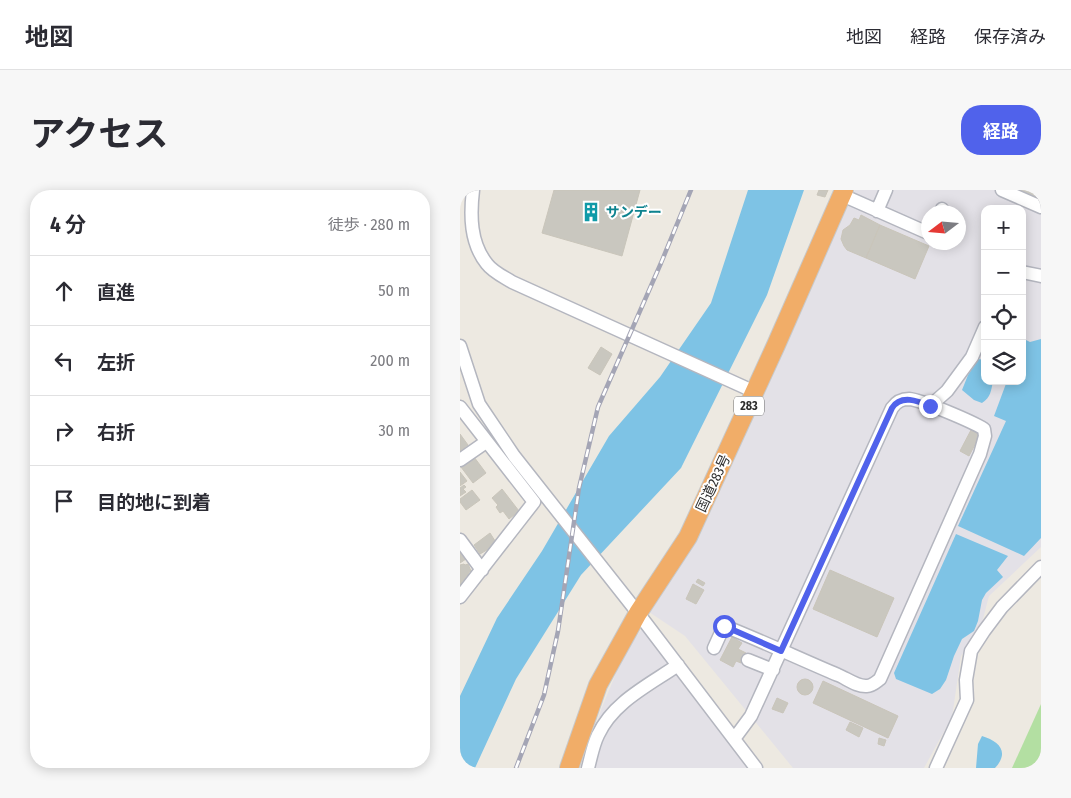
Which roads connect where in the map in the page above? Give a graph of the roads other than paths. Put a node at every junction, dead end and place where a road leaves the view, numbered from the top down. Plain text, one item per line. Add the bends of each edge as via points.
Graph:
1 (473, 190) edge
2 (886, 190) edge
3 (1002, 190) edge
4 (843, 192) edge
5 (1041, 208) edge
6 (878, 211) junction
7 (921, 230) edge
8 (1026, 273) edge
9 (1041, 276) edge
10 (981, 336) edge
11 (460, 346) edge
12 (755, 392) junction
13 (930, 406) junction
14 (460, 407) edge
15 (486, 442) junction
16 (460, 460) edge
17 (460, 540) edge
18 (1041, 567) edge
19 (482, 570) junction
20 (460, 597) edge
21 (638, 613) junction
22 (714, 648) dead end
23 (781, 651) junction
24 (748, 660) dead end
25 (678, 665) junction
26 (773, 670) junction
27 (734, 739) junction
28 (569, 768) edge
29 (588, 768) edge
30 (756, 768) edge
31 (936, 768) edge

1 - 12 street via 470,209 474,240 488,265 512,282
2 - 6 street
3 - 5 street
4 - 6 street
4 - 12 highway, 国道283号 / 283
6 - 7 street
8 - 9 street
10 - 13 street via 972,357 947,391
11 - 21 street via 479,404 524,470
12 - 21 highway, 国道283号 / 283 via 688,537
13 - 23 street via 910,399 896,403 892,408
13 - 23 street via 977,425 984,429 986,436 880,679 874,684 860,686
14 - 15 street
15 - 16 street
15 - 19 street via 534,502
17 - 19 street
18 - 31 street via 1002,607 971,651 966,680 967,700
19 - 20 street
21 - 25 street
21 - 28 highway, 国道283号 / 283 via 598,685
22 - 23 street via 724,626
23 - 26 street
24 - 26 street
25 - 27 street
25 - 29 street via 620,705 607,719 597,736
26 - 27 street via 752,716
27 - 30 street

